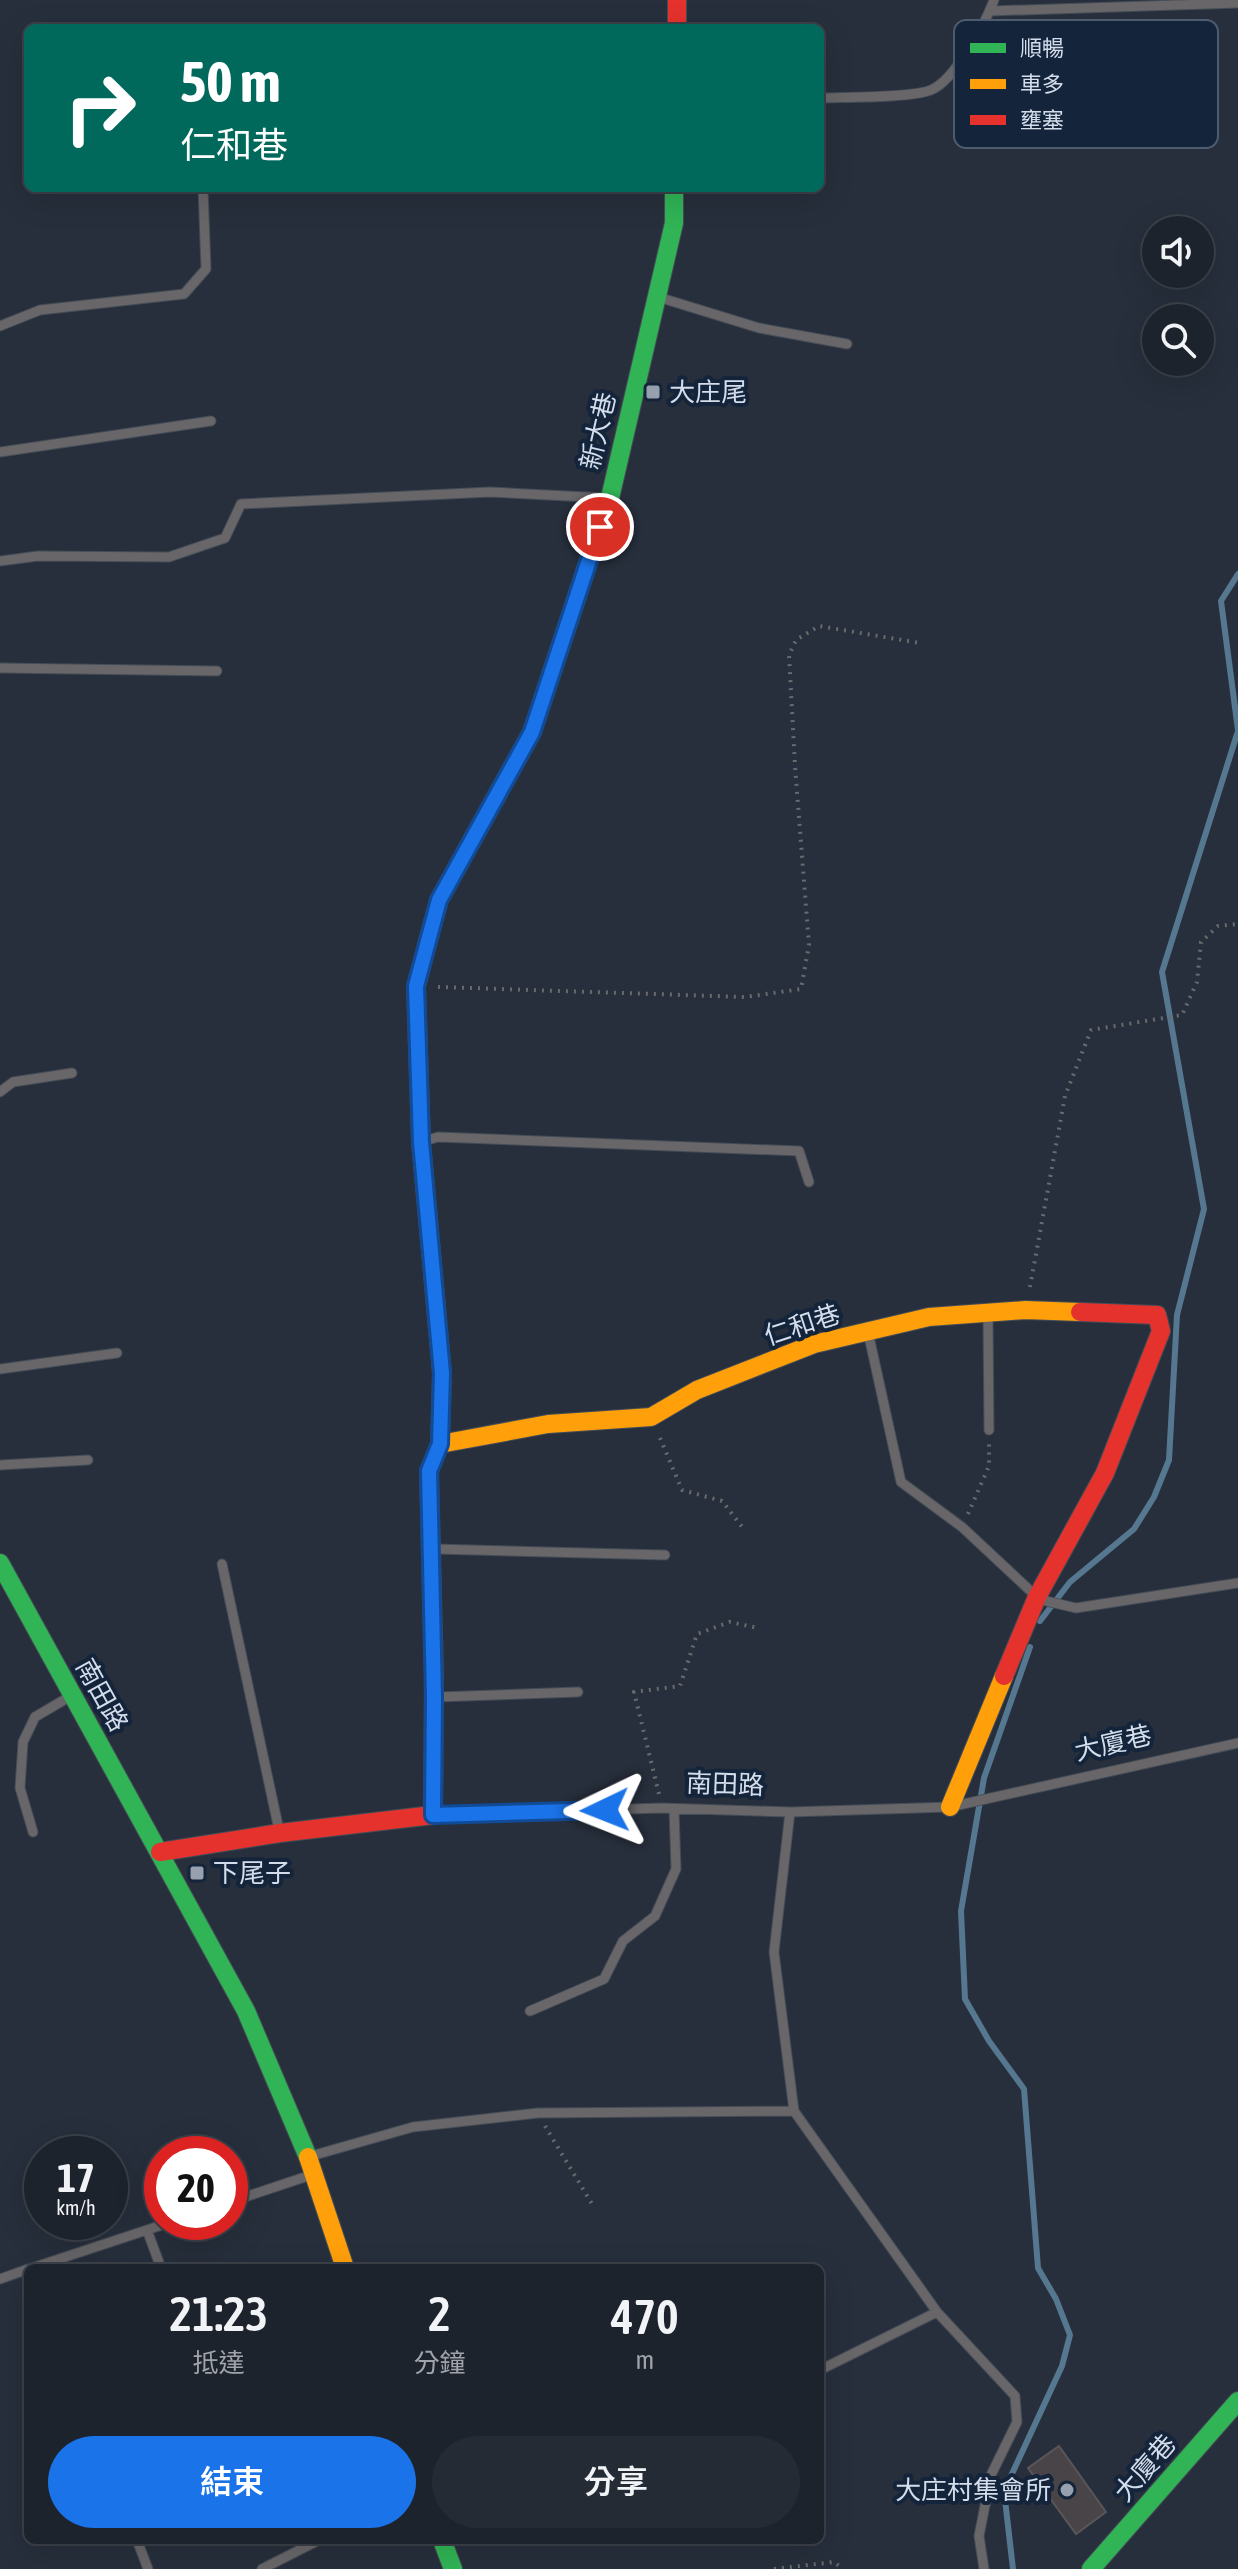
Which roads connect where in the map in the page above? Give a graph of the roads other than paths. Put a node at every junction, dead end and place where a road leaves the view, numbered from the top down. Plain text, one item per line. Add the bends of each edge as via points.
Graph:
1 (677, 0) edge
2 (994, 0) edge
3 (1238, 3) edge
4 (990, 11) junction
5 (985, 20) edge
6 (677, 24) edge
7 (954, 70) edge
8 (824, 98) edge
9 (203, 192) edge
10 (674, 192) edge
11 (655, 296) junction
12 (0, 326) edge
13 (847, 344) dead end
14 (211, 421) dead end
15 (0, 452) edge
16 (610, 498) junction
17 (0, 561) edge
18 (0, 668) edge
19 (217, 671) dead end
20 (72, 1073) dead end
21 (0, 1092) edge
22 (421, 1142) junction
23 (809, 1182) dead end
24 (988, 1312) junction
25 (868, 1332) junction
26 (117, 1353) dead end
27 (0, 1369) edge
28 (989, 1430) road end
29 (440, 1444) junction
30 (88, 1460) dead end
31 (0, 1465) edge
32 (431, 1549) junction
33 (665, 1555) dead end
34 (222, 1564) dead end
35 (1, 1568) edge
36 (1238, 1583) edge
37 (1041, 1599) junction
38 (578, 1692) dead end
39 (72, 1695) junction
40 (434, 1697) junction
41 (1238, 1743) edge
42 (1001, 1796) joint
43 (950, 1807) junction
44 (674, 1809) junction
45 (790, 1812) junction
46 (433, 1815) junction
47 (33, 1832) dead end
48 (280, 1833) junction
49 (160, 1852) junction
50 (530, 2011) dead end
51 (794, 2111) junction
52 (312, 2165) junction
53 (248, 2194) edge
54 (144, 2231) edge
55 (151, 2240) edge
56 (45, 2264) edge
57 (160, 2264) edge
58 (344, 2264) edge
59 (24, 2271) edge
60 (0, 2279) edge
61 (937, 2312) junction
62 (824, 2368) edge
63 (1238, 2401) edge
64 (139, 2544) edge
65 (311, 2544) edge
66 (444, 2544) edge
67 (1093, 2568) edge
68 (148, 2569) edge
69 (262, 2569) edge
70 (453, 2569) edge
71 (984, 2569) edge

1 - 6 street
2 - 4 lane
3 - 4 lane
4 - 5 lane
7 - 8 lane via 932,90
9 - 12 lane via 206,269 184,294 40,310
10 - 11 street, 新大巷 via 674,223
11 - 13 lane via 759,328
11 - 16 street, 新大巷
14 - 15 lane
16 - 17 lane via 490,492 241,504 225,538 169,557 38,556
16 - 22 street, 新大巷 via 532,732 439,900 416,986
18 - 19 lane
20 - 21 lane via 13,1082
22 - 23 lane via 438,1137 799,1151
22 - 29 street via 442,1373
24 - 25 street via 929,1317
24 - 28 lane
24 - 37 street via 1157,1315 1161,1331 1105,1473
25 - 29 street, 仁和巷 via 814,1344 697,1390 651,1417 548,1424
25 - 37 lane, 仁和巷 via 901,1482 962,1527
26 - 27 lane
29 - 32 street via 429,1471
30 - 31 lane
32 - 33 lane
32 - 40 street
34 - 48 lane
35 - 39 street, 南田路
36 - 37 lane, 仁和巷 via 1076,1608
37 - 43 street
38 - 40 lane
39 - 47 lane via 35,1717 23,1742 20,1788
39 - 49 street, 南田路
40 - 46 street
41 - 42 lane, 大廈巷
42 - 43 lane, 南田路
43 - 45 lane, 南田路
44 - 45 lane, 南田路
44 - 46 lane, 南田路
44 - 50 lane via 676,1869 655,1916 623,1941 604,1979
45 - 51 lane via 774,1952
46 - 48 street, 南田路
48 - 49 street, 南田路
49 - 52 street, 南田路 via 246,2011
51 - 52 lane via 538,2113 413,2127
51 - 61 lane
52 - 53 lane
52 - 58 street, 南田路
54 - 56 lane
55 - 57 lane
59 - 60 lane
61 - 62 lane
61 - 71 lane via 1015,2396 1017,2422 991,2475 979,2536
63 - 67 street, 大廈巷
64 - 68 lane
65 - 69 lane
66 - 70 street

